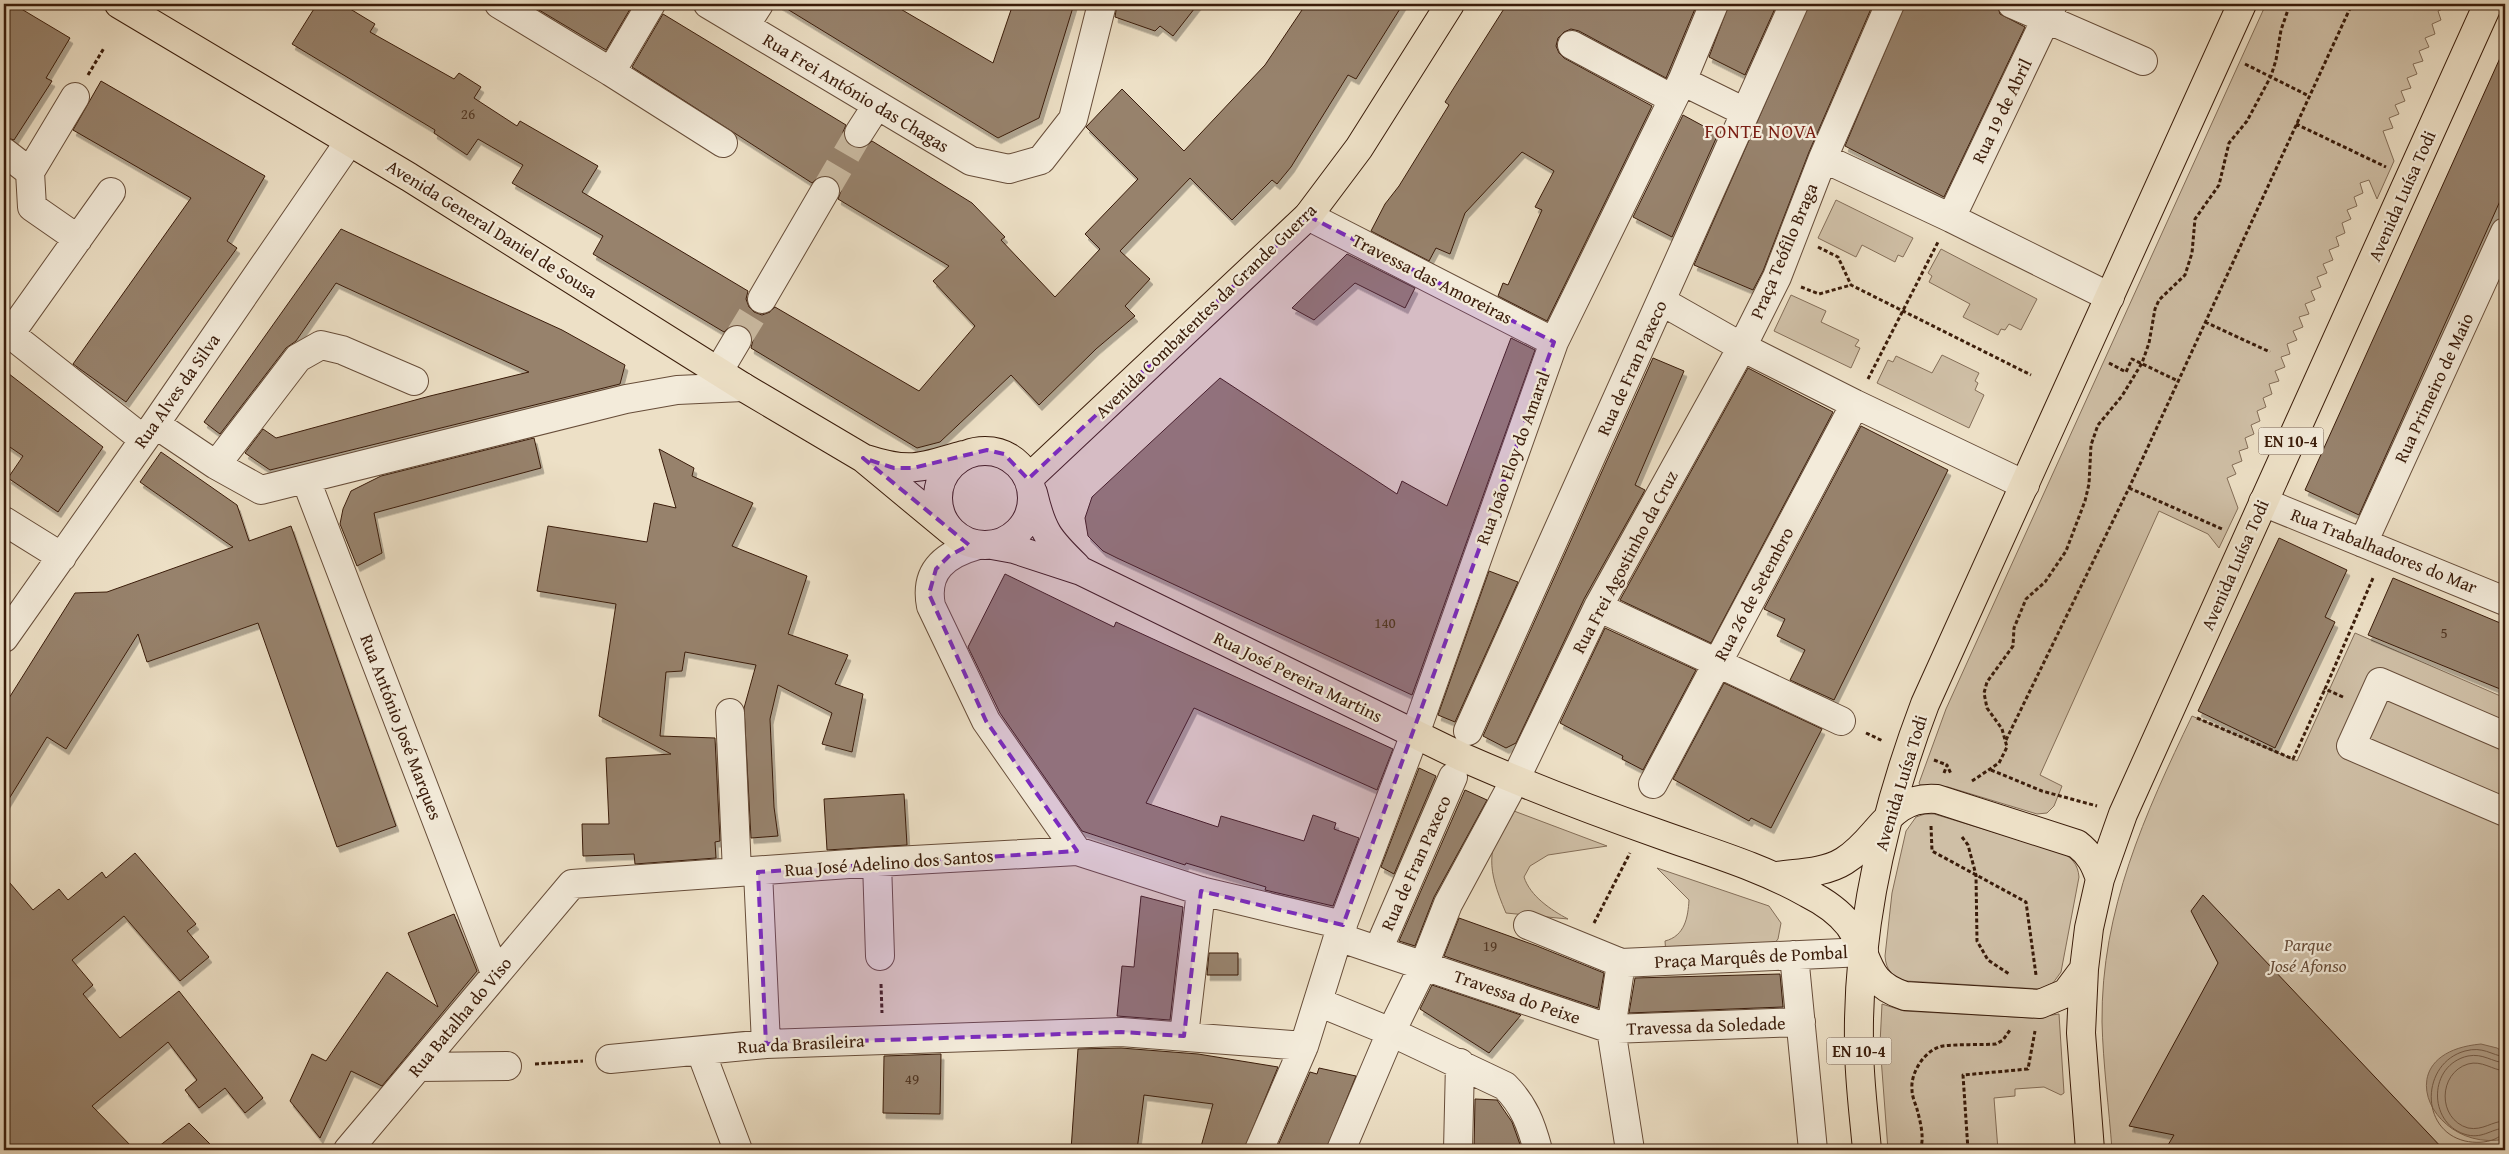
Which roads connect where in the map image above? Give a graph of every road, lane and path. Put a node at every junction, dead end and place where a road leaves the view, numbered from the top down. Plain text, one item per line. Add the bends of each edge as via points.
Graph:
1 (119, 4) edge
2 (499, 4) edge
3 (651, 4) edge
4 (708, 4) edge
5 (1102, 4) edge
6 (1450, 4) edge
7 (1714, 4) edge
8 (1794, 4) edge
9 (1890, 4) edge
10 (2012, 4) edge
11 (2290, 4) edge
12 (2352, 4) edge
13 (2488, 4) edge
14 (2236, 6) edge
15 (2049, 11) edge
16 (752, 15) edge
17 (1572, 45) dead end
18 (104, 48) dead end
19 (2143, 61) dead end
20 (2244, 64) dead end
21 (92, 68) dead end
22 (611, 72) junction
23 (2271, 76) junction
24 (1678, 90) junction
25 (75, 96) dead end
26 (2309, 96) junction
27 (876, 105) junction
28 (1745, 112) junction
29 (2296, 124) junction
30 (859, 134) tunnel mouth
31 (349, 142) junction
32 (724, 143) dead end
33 (4, 152) edge
34 (1823, 158) junction
35 (2387, 168) dead end
36 (30, 172) junction
37 (825, 191) tunnel mouth
38 (111, 192) dead end
39 (1308, 216) junction
40 (1951, 218) junction
41 (2505, 232) edge
42 (1795, 235) junction
43 (78, 239) junction
44 (1777, 277) junction
45 (1851, 286) junction
46 (2110, 297) junction
47 (762, 299) tunnel mouth
48 (1661, 302) junction
49 (1903, 311) junction
50 (2205, 322) junction
51 (738, 340) tunnel mouth
52 (1554, 342) junction
53 (1742, 346) junction
54 (2270, 352) dead end
55 (2104, 360) dead end
56 (2142, 363) junction
57 (718, 372) junction
58 (2031, 375) dead end
59 (414, 381) dead end
60 (2178, 381) junction
61 (743, 387) junction
62 (1855, 404) junction
63 (149, 432) junction
64 (969, 453) junction
65 (863, 458) junction
66 (216, 465) junction
67 (306, 480) junction
68 (1030, 485) junction
69 (2025, 485) junction
70 (2129, 488) junction
71 (2264, 502) junction
72 (4, 521) edge
73 (2224, 530) dead end
74 (951, 531) junction
75 (2363, 543) junction
76 (985, 545) junction
77 (62, 557) junction
78 (1081, 571) junction
79 (2505, 601) edge
80 (1598, 607) junction
81 (4, 638) edge
82 (1718, 662) junction
83 (2325, 689) dead end
84 (2172, 706) junction
85 (730, 713) dead end
86 (1841, 721) dead end
87 (1468, 731) dead end
88 (1415, 734) junction
89 (2505, 736) edge
90 (2006, 741) junction
91 (1991, 770) junction
92 (1454, 777) dead end
93 (1515, 780) junction
94 (1653, 784) dead end
95 (1964, 785) dead end
96 (2103, 808) dead end
97 (2505, 812) edge
98 (1887, 817) junction
99 (1631, 850) dead end
100 (1077, 851) junction
101 (877, 862) junction
102 (747, 872) junction
103 (1776, 876) junction
104 (2100, 880) junction
105 (572, 884) joint
106 (1200, 891) junction
107 (1528, 925) dead end
108 (1340, 931) junction
109 (1378, 950) junction
110 (1589, 950) junction
111 (1864, 952) junction
112 (1794, 955) junction
113 (880, 956) joint
114 (1621, 963) junction
115 (1424, 965) junction
116 (2084, 969) junction
117 (495, 973) junction
118 (1318, 1002) junction
119 (1801, 1022) junction
120 (1611, 1029) junction
121 (1391, 1032) junction
122 (1184, 1036) junction
123 (883, 1040) junction
124 (766, 1044) junction
125 (1304, 1046) junction
126 (700, 1052) junction
127 (610, 1059) joint
128 (1460, 1063) junction
129 (506, 1066) joint
130 (418, 1067) junction
131 (348, 1150) edge
132 (738, 1150) edge
133 (1259, 1150) edge
134 (1341, 1150) edge
135 (1458, 1150) edge
136 (1538, 1150) edge
137 (1630, 1150) edge
138 (1813, 1150) edge
139 (1867, 1150) edge
140 (2090, 1150) edge

1 - 31 main road, Avenida General Daniel de Sousa
2 - 22 street
3 - 22 street
4 - 16 street, Rua Frei António das Chagas
5 - 27 street, Rua Frei António das Chagas via 1073,119 1042,160 1009,169 971,161
6 - 39 main road, Avenida Combatentes da Grande Guerra via 1359,148
7 - 24 street, Rua João Eloy do Amaral
8 - 28 street, Rua de Fran Paxeco
9 - 34 street, Praça Teófilo Braga
10 - 15 street
11 - 23 path
12 - 26 path
13 - 71 main road, Avenida Luísa Todi / EN 10-4
14 - 46 main road, Avenida Luísa Todi / EN 10-4
15 - 19 street
15 - 40 street, Rua 19 de Abril
16 - 27 street, Rua Frei António das Chagas
17 - 24 street
18 - 21 path
20 - 23 path
22 - 32 street
23 - 26 path
23 - 56 path via 2247,121 2229,144 2219,185 2196,219 2192,253 2185,276 2166,292 2154,309
24 - 28 street
24 - 52 street, Rua João Eloy do Amaral
25 - 36 street
26 - 29 path
27 - 30 street
28 - 48 street, Rua de Fran Paxeco
29 - 35 path
29 - 50 path
31 - 57 main road, Avenida General Daniel de Sousa
31 - 63 street, Rua Alves da Silva
33 - 36 street
34 - 40 street
34 - 42 street, Praça Teófilo Braga
36 - 43 street via 32,207
37 - 47 street
38 - 43 street
39 - 52 street, Travessa das Amoreiras
39 - 68 main road, Avenida Combatentes da Grande Guerra
40 - 46 street
40 - 49 path
41 - 75 street, Rua Primeiro de Maio
42 - 44 street, Praça Teófilo Braga
42 - 45 path via 1838,257
43 - 63 street via 10,334
44 - 45 path via 1819,294
44 - 53 street, Praça Teófilo Braga
45 - 49 path
46 - 69 main road, Avenida Luísa Todi / EN 10-4
48 - 53 street
48 - 87 street, Rua de Fran Paxeco
49 - 58 path
49 - 62 path
50 - 54 path
50 - 60 path
51 - 57 street
52 - 88 street, Rua João Eloy do Amaral
53 - 62 street
53 - 80 street, Rua Frei Agostinho da Cruz
55 - 56 path via 2126,372 2132,359
56 - 60 path
56 - 90 path via 2122,396 2098,425 2091,445 2086,501 2066,551 2045,582 2026,599 2014,628 2013,646 1987,682 1984,694 1987,708 2002,729
57 - 61 main road, Avenida General Daniel de Sousa
59 - 66 street via 342,350 321,345 298,358
60 - 70 path
61 - 65 main road, Avenida General Daniel de Sousa
61 - 67 street via 677,390 626,399
62 - 69 street
62 - 82 street, Rua 26 de Setembro
63 - 66 street
63 - 77 street, Rua Alves da Silva
64 - 65 main road, Avenida General Daniel de Sousa via 912,468 894,468
64 - 68 main road via 987,450 1004,454 1018,464
64 - 74 main road via 942,475 938,490 942,519
65 - 74 main road, Avenida General Daniel de Sousa
66 - 67 street via 260,490
67 - 117 street, Rua António José Marques
68 - 76 main road via 1032,506 1019,531 1006,540
68 - 78 main road, Rua José Pereira Martins via 1041,524 1051,543
69 - 98 main road, Avenida Luísa Todi / EN 10-4 via 1925,704
70 - 73 path
70 - 90 path
71 - 75 street, Rua Trabalhadores do Mar
71 - 84 main road, Avenida Luísa Todi / EN 10-4
72 - 77 street
74 - 76 main road via 963,540
75 - 79 street, Rua Trabalhadores do Mar
76 - 78 main road, Rua José Pereira Martins via 1014,549
76 - 100 street via 949,556 936,570 929,588 931,606 986,721
77 - 81 street, Rua Alves da Silva
78 - 88 main road, Rua José Pereira Martins
80 - 82 street
80 - 93 street, Rua Frei Agostinho da Cruz
82 - 86 street
82 - 94 street, Rua 26 de Setembro
83 - 84 path via 2293,760
84 - 104 main road, Avenida Luísa Todi / EN 10-4 via 2123,814
85 - 102 street
88 - 93 main road, Rua José Pereira Martins
88 - 108 street, Rua João Eloy do Amaral
89 - 97 street via 2380,682 2351,746
90 - 91 path via 1999,763
91 - 95 path
91 - 96 path via 2042,791
92 - 109 street, Rua de Fran Paxeco
93 - 103 main road, Praça Marquês de Pombal
93 - 115 street via 1448,904
98 - 103 main road, Praça Marquês de Pombal via 1867,844 1843,862 1815,871
98 - 104 main road via 1909,802 1922,798 1937,799 2077,844 2095,864
98 - 111 main road, Avenida Luísa Todi / EN 10-4
99 - 110 path via 1590,930
100 - 101 street, Rua José Adelino dos Santos
100 - 106 street, Rua José Adelino dos Santos
101 - 102 street, Rua José Adelino dos Santos
101 - 113 street
102 - 105 street, Rua José Adelino dos Santos
102 - 124 street
103 - 111 main road, Praça Marquês de Pombal via 1831,907 1849,925
104 - 116 main road, Avenida Luísa Todi / EN 10-4
105 - 117 street, Rua Batalha do Viso
106 - 108 street, Rua José Adelino dos Santos
106 - 122 street
107 - 110 street, Praça Marquês de Pombal
108 - 109 street, Travessa do Peixe
108 - 118 street, Rua João Eloy do Amaral
109 - 115 street, Travessa do Peixe
110 - 114 street, Praça Marquês de Pombal
111 - 112 street, Praça Marquês de Pombal
111 - 116 main road via 1870,971 1881,984 1905,996 2040,1004 2066,994
111 - 139 main road, Avenida Luísa Todi / EN 10-4 via 1859,1045
112 - 114 street, Praça Marquês de Pombal
112 - 119 street
113 - 123 path
114 - 120 street
115 - 120 street, Travessa do Peixe
115 - 121 street
116 - 140 main road, Avenida Luísa Todi / EN 10-4 via 2081,1033
117 - 130 street, Rua Batalha do Viso
118 - 121 street
118 - 125 street, Rua João Eloy do Amaral
119 - 120 street, Travessa da Soledade
119 - 138 street
120 - 137 street
121 - 128 street
121 - 134 street
122 - 123 street, Rua da Brasileira via 1121,1032
122 - 125 street, Rua da Brasileira
123 - 124 street, Rua da Brasileira
124 - 126 street, Rua da Brasileira
125 - 133 street, Rua João Eloy do Amaral
126 - 127 street, Rua da Brasileira
126 - 132 street
127 - 129 path
128 - 135 street
128 - 136 street via 1505,1086 1518,1099 1529,1118
129 - 130 street
130 - 131 street, Rua Batalha do Viso

